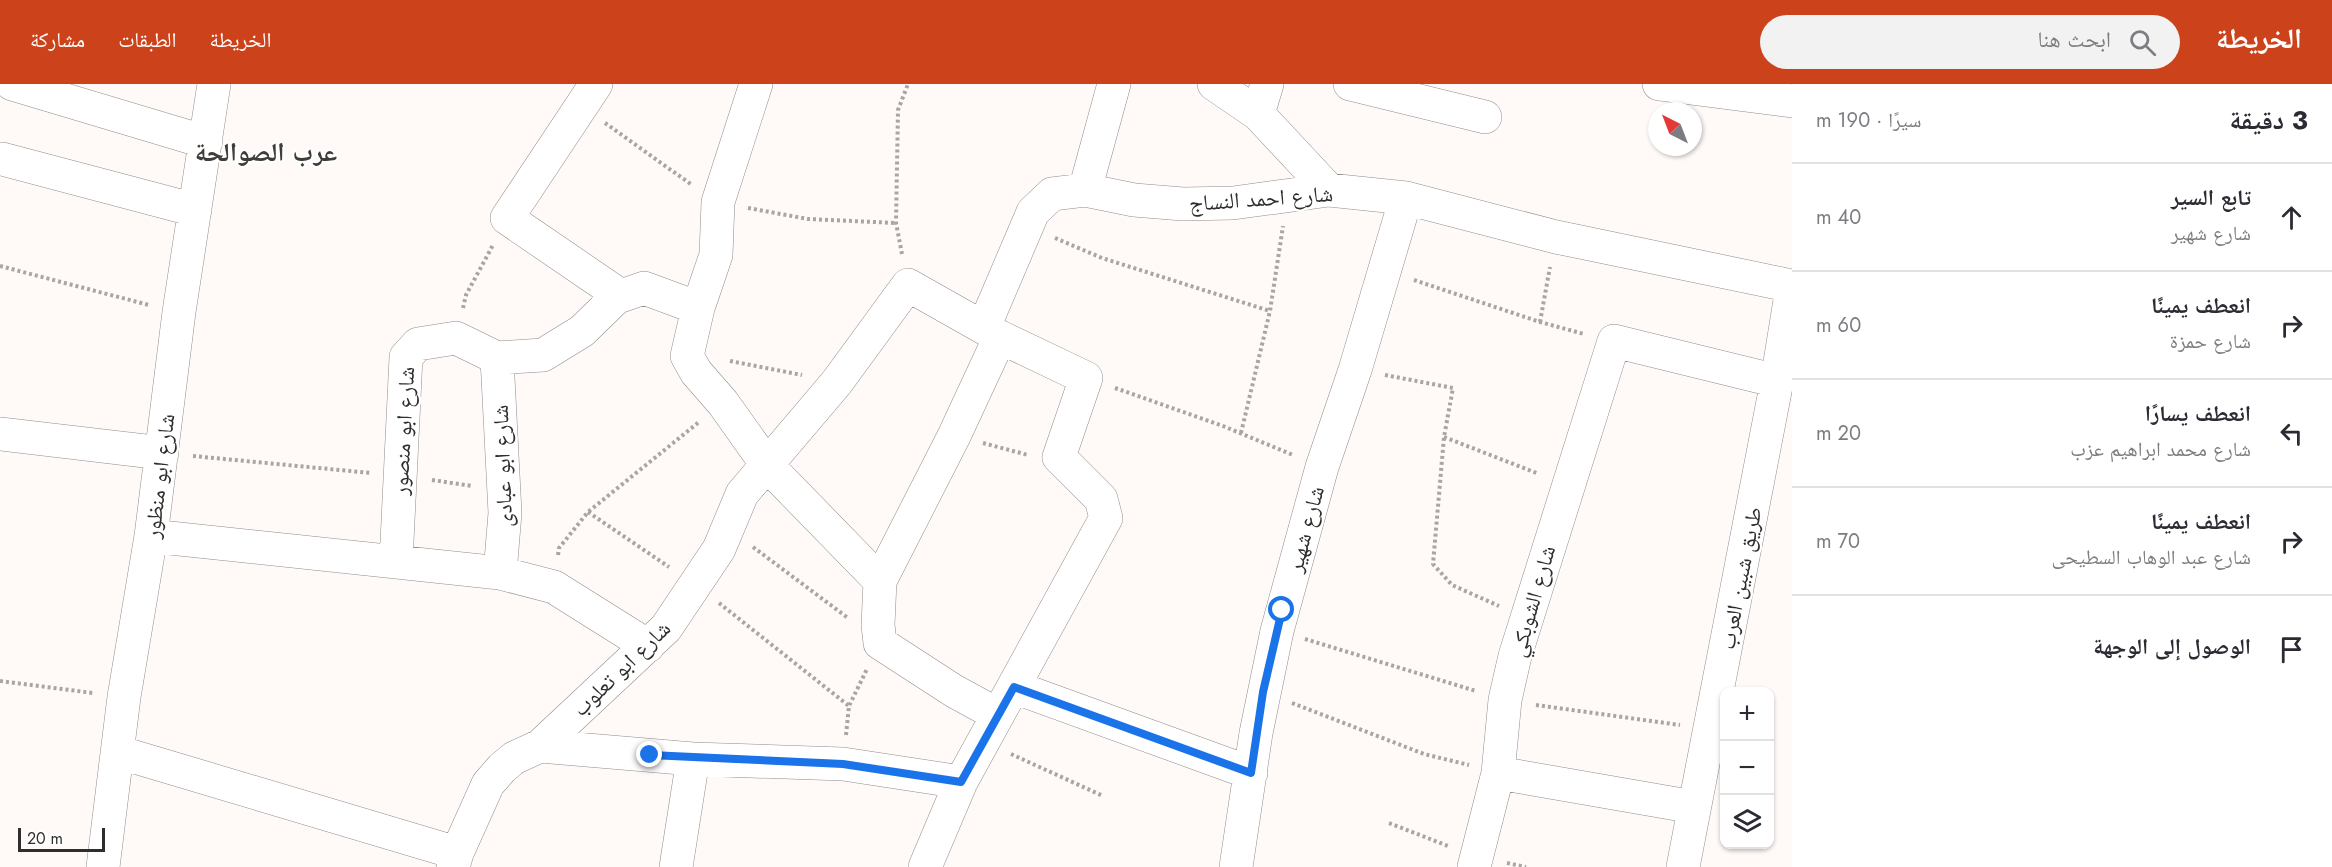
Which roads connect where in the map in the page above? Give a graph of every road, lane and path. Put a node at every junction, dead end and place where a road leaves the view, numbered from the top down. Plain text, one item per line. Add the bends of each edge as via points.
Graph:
1 (12, 84) edge
2 (214, 84) edge
3 (756, 84) edge
4 (908, 84) edge
5 (1114, 84) edge
6 (1214, 84) edge
7 (1350, 84) edge
8 (1659, 84) edge
9 (588, 95) edge
10 (1263, 99) edge
11 (1792, 101) edge
12 (1485, 117) dead end
13 (206, 142) junction
14 (2, 159) dead end
15 (1085, 190) junction
16 (1329, 190) junction
17 (1282, 197) junction
18 (1406, 198) junction
19 (718, 202) junction
20 (195, 210) junction
21 (507, 218) junction
22 (896, 223) junction
23 (1025, 225) junction
24 (1556, 237) junction
25 (0, 266) edge
26 (1384, 270) junction
27 (908, 285) junction
28 (1792, 287) edge
29 (618, 295) junction
30 (698, 308) junction
31 (1270, 311) junction
32 (179, 312) junction
33 (1540, 322) junction
34 (992, 332) junction
35 (456, 338) junction
36 (1614, 341) junction
37 (687, 356) junction
38 (497, 358) junction
39 (1355, 370) junction
40 (1086, 378) junction
41 (1778, 381) junction
42 (837, 382) junction
43 (723, 403) junction
44 (0, 434) edge
45 (1241, 434) junction
46 (954, 436) junction
47 (1444, 437) junction
48 (162, 453) junction
49 (1064, 464) junction
50 (767, 465) junction
51 (1322, 467) junction
52 (402, 476) junction
53 (1567, 486) junction
54 (505, 492) junction
55 (588, 512) junction
56 (728, 529) junction
57 (151, 536) junction
58 (396, 562) junction
59 (500, 573) junction
60 (880, 581) junction
61 (695, 585) junction
62 (554, 587) junction
63 (1526, 618) junction
64 (1276, 631) junction
65 (880, 643) junction
66 (648, 646) junction
67 (0, 681) edge
68 (1014, 687) junction
69 (1263, 692) junction
70 (124, 697) junction
71 (1505, 700) junction
72 (990, 728) junction
73 (1710, 729) junction
74 (540, 746) junction
75 (118, 753) junction
76 (693, 759) junction
77 (1498, 772) junction
78 (1251, 773) junction
79 (961, 782) junction
80 (1103, 796) dead end
81 (1694, 807) junction
82 (455, 860) edge
83 (103, 867) edge
84 (676, 867) edge
85 (925, 867) edge
86 (1236, 867) edge
87 (1474, 867) edge
88 (1683, 867) edge

1 - 13 street
2 - 13 street, شارع ابو منظور
3 - 19 street
4 - 22 path via 898,110
5 - 15 street
6 - 10 street
7 - 12 street
8 - 11 street
9 - 19 path
9 - 21 street
10 - 16 street
13 - 20 street, شارع ابو منظور
14 - 20 street
15 - 17 street, شارع احمد النساج via 1183,204
15 - 23 street, شارع احمد النساج via 1052,194
16 - 17 street, شارع احمد النساج
16 - 18 street, شارع احمد النساج
17 - 31 path via 1283,226
18 - 24 street, شارع احمد النساج
18 - 26 street, شارع شهير
19 - 22 path via 808,219
19 - 30 street via 716,255
20 - 32 street, شارع ابو منظور
21 - 29 street
21 - 35 path via 466,295
22 - 27 path
23 - 31 path via 1102,258
23 - 34 street, شارع احمد النساج
24 - 28 street, شارع احمد النساج
24 - 33 path
25 - 32 path
26 - 33 path
26 - 39 street, شارع شهير
27 - 34 street
27 - 42 street, شارع ابو تعلوب
28 - 41 street, طريق شبين العرب
29 - 30 street via 644,288
29 - 38 street via 582,331 543,355
30 - 37 street
31 - 45 path
32 - 48 street, شارع ابو منظور
33 - 36 path
34 - 40 street
34 - 46 street, شارع احمد النساج
35 - 38 street
35 - 52 street, شارع ابو منصور via 418,345 406,357
36 - 41 street
36 - 53 street, شارع الشوبكي
37 - 42 path
37 - 43 street
38 - 54 street, شارع ابو عبادى
39 - 47 path via 1453,388
39 - 51 street, شارع شهير
40 - 45 path
40 - 49 street via 1058,452
41 - 73 street, طريق شبين العرب
42 - 50 street, شارع ابو تعلوب
43 - 50 street
43 - 55 path
44 - 48 street
45 - 51 path
46 - 49 path
46 - 60 street, شارع احمد النساج
47 - 53 path
47 - 63 path via 1433,564 1452,585
48 - 52 path
48 - 57 street, شارع ابو منظور
49 - 68 street via 1101,500 1106,518
50 - 56 street, شارع ابو تعلوب via 742,494
50 - 60 street
51 - 64 street, شارع شهير
52 - 54 path
52 - 58 street, شارع ابو منصور
53 - 63 street, شارع الشوبكي
54 - 59 street, شارع ابو عبادى
55 - 61 path
55 - 62 path via 559,548
56 - 61 street, شارع ابو تعلوب
56 - 65 path
57 - 58 street
57 - 70 street, شارع ابو منظور
58 - 59 street
59 - 62 street
60 - 65 street
61 - 65 path via 849,706
61 - 66 street, شارع ابو تعلوب via 666,628
62 - 66 street
63 - 71 street, شارع الشوبكي
64 - 69 street, شارع شهير
64 - 71 path
65 - 72 street via 954,691
66 - 74 street, شارع ابو تعلوب
67 - 70 path
68 - 72 street
68 - 78 street
69 - 77 path via 1424,754
69 - 78 street, شارع شهير
70 - 75 street, شارع ابو منظور
71 - 73 path
71 - 77 street, شارع الشوبكي
72 - 79 street
72 - 80 path
73 - 81 street, طريق شبين العرب
74 - 76 street
74 - 82 street, شارع ابو تعلوب via 514,758 488,784
75 - 82 street
75 - 83 street, شارع ابو منظور
76 - 79 street via 843,764
76 - 84 street
77 - 81 street
77 - 87 street, شارع الشوبكي
78 - 86 street, شارع شهير
79 - 85 street
81 - 88 street, طريق شبين العرب

